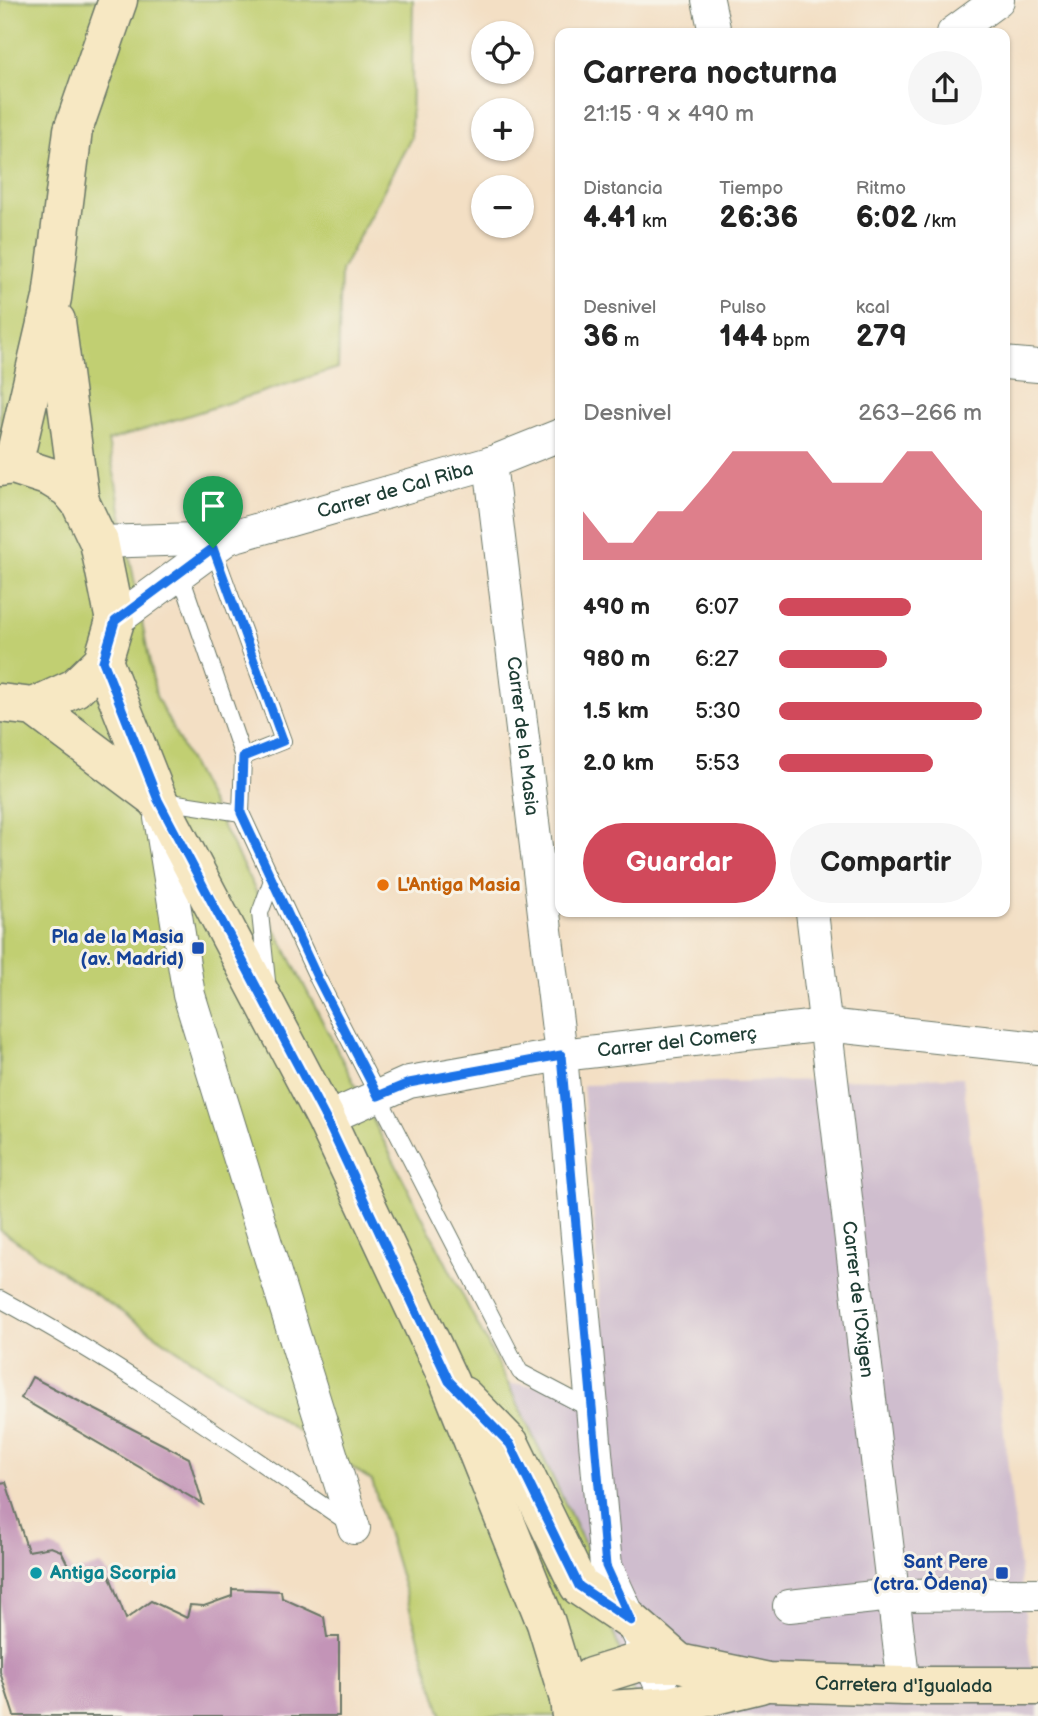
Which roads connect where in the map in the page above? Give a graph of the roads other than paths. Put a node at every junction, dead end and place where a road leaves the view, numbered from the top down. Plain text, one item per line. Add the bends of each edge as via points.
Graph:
1 (118, 0) edge
2 (708, 0) edge
3 (988, 14) edge
4 (714, 28) edge
5 (962, 28) edge
6 (52, 298) junction
7 (1010, 364) edge
8 (1038, 366) edge
9 (555, 437) edge
10 (490, 463) junction
11 (6, 466) edge
12 (80, 502) junction
13 (99, 542) junction
14 (220, 543) junction
15 (180, 573) junction
16 (115, 621) junction
17 (103, 661) junction
18 (17, 705) edge
19 (243, 757) junction
20 (158, 800) junction
21 (241, 813) junction
22 (272, 880) junction
23 (813, 917) edge
24 (271, 1015) junction
25 (826, 1025) junction
26 (1038, 1048) edge
27 (561, 1055) junction
28 (378, 1096) junction
29 (326, 1119) junction
30 (0, 1299) edge
31 (449, 1381) junction
32 (594, 1411) junction
33 (354, 1528) joint
34 (1038, 1594) edge
35 (893, 1595) junction
36 (789, 1606) dead end
37 (631, 1621) junction
38 (665, 1663) junction
39 (769, 1682) junction
40 (904, 1686) junction
41 (1038, 1686) edge
42 (570, 1707) edge
43 (668, 1711) edge

1 - 6 street via 73,130
2 - 4 street
3 - 5 street
6 - 11 street
6 - 12 street
7 - 8 street
9 - 10 street, Carrer de Cal Riba
10 - 14 street, Carrer de Cal Riba
10 - 27 street, Carrer de la Masia
11 - 12 street via 50,477
12 - 13 street
13 - 14 street, Carrer de Cal Riba
13 - 16 street
14 - 15 street, Carrer de Cal Riba
14 - 19 lane via 283,741
15 - 16 street, Carrer de Cal Riba
15 - 19 lane
16 - 17 street
17 - 18 street via 75,688
17 - 20 street
18 - 20 street
19 - 21 lane
20 - 21 lane
20 - 24 street
20 - 33 street via 189,995
21 - 22 lane
22 - 24 lane via 260,913
22 - 28 lane
23 - 25 street, Carrer de l'Oxigen
24 - 29 street
25 - 26 street, Carrer del Comerç
25 - 27 street, Carrer del Comerç
25 - 35 street, Carrer de l'Oxigen
27 - 28 street, Carrer del Comerç via 409,1083
27 - 32 street, Carrer de la Masia
28 - 29 street, Carrer del Comerç
28 - 32 lane via 520,1372
29 - 31 street
30 - 33 lane via 95,1354
31 - 37 street, Carretera d'Igualada via 510,1444 579,1586
31 - 42 street via 546,1623
32 - 37 street, Carrer de la Masia via 606,1566
34 - 35 street
35 - 36 street
35 - 40 street, Carrer de l'Oxigen
37 - 38 street, Carretera d'Igualada
38 - 39 street, Carretera d'Igualada
38 - 42 street, Carretera d'Igualada via 636,1663 590,1677
38 - 43 street
39 - 40 street, Carretera d'Igualada
39 - 43 street, Carretera d'Igualada
40 - 41 street, Carretera d'Igualada
42 - 43 street, Carretera d'Igualada

